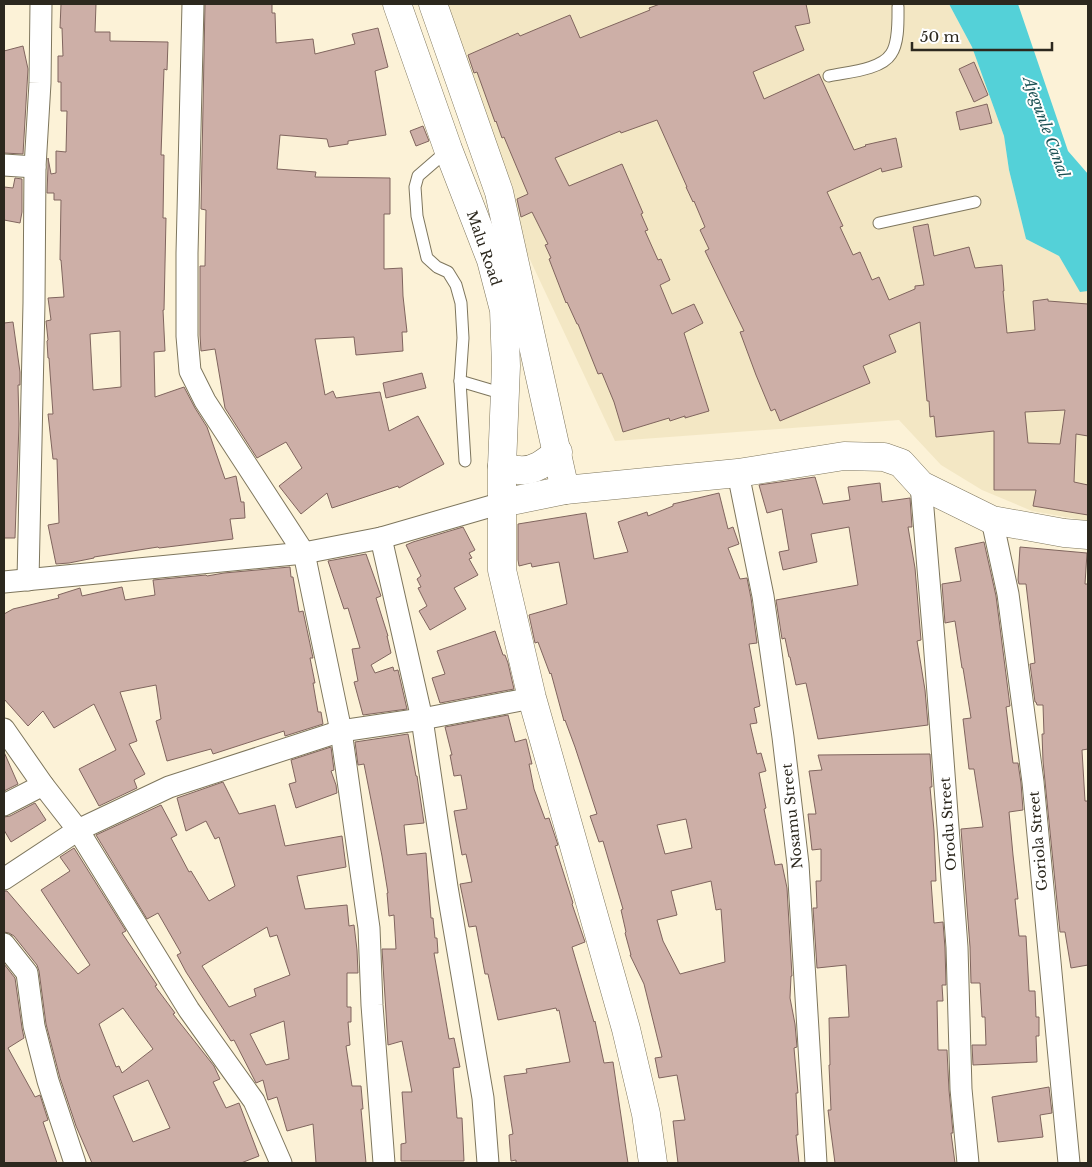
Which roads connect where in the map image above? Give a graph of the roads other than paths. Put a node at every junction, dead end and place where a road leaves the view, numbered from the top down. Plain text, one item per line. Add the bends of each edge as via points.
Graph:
1 (41, 4) edge
2 (194, 4) edge
3 (398, 4) edge
4 (433, 4) edge
5 (898, 7) dead end
6 (830, 76) dead end
7 (448, 149) junction
8 (4, 164) edge
9 (35, 168) junction
10 (975, 202) dead end
11 (879, 223) dead end
12 (460, 381) junction
13 (504, 394) junction
14 (558, 452) junction
15 (465, 461) dead end
16 (502, 466) junction
17 (738, 473) junction
18 (921, 485) junction
19 (565, 490) junction
20 (502, 512) junction
21 (992, 520) junction
22 (1088, 535) edge
23 (381, 538) junction
24 (304, 553) junction
25 (28, 580) junction
26 (4, 582) edge
27 (532, 698) junction
28 (422, 719) junction
29 (4, 729) edge
30 (341, 731) junction
31 (43, 785) junction
32 (4, 805) edge
33 (78, 830) junction
34 (4, 879) edge
35 (4, 944) edge
36 (75, 1163) edge
37 (281, 1163) edge
38 (384, 1163) edge
39 (488, 1163) edge
40 (653, 1163) edge
41 (816, 1163) edge
42 (968, 1163) edge
43 (1069, 1163) edge

1 - 9 street
2 - 24 street via 187,253 190,371 205,401
3 - 7 main road, Malu Road
4 - 14 main road, Malu Road via 499,192
5 - 6 lane via 898,34 892,53 872,67
7 - 12 lane via 418,176 415,187 417,216 428,258 448,272 461,303
7 - 13 main road, Malu Road via 490,260 504,310
8 - 9 street
9 - 25 street
10 - 11 lane
12 - 13 lane
12 - 15 lane
13 - 16 main road, Malu Road
14 - 16 main road via 532,469
14 - 19 main road, Malu Road
16 - 20 main road, Malu Road
17 - 18 main road via 844,456 884,457 901,463
17 - 19 main road
17 - 41 street, Nosamu Street via 763,596 798,864
18 - 21 main road
18 - 42 street, Orodu Street via 957,947 961,1089
19 - 20 main road
20 - 23 street
20 - 27 main road, Malu Road via 502,570
21 - 22 main road
21 - 43 street, Goriola Street via 1008,594 1033,782
23 - 24 street
23 - 28 street
24 - 25 street
24 - 30 street
25 - 26 street
27 - 28 street
27 - 40 main road, Malu Road via 626,1029 646,1114
28 - 30 street
28 - 39 street via 483,1098
29 - 31 street
30 - 33 street via 169,787
30 - 38 street via 369,928
31 - 32 street
31 - 33 street
33 - 34 street
33 - 37 street via 189,1010 254,1100
35 - 36 street via 27,973 48,1081

